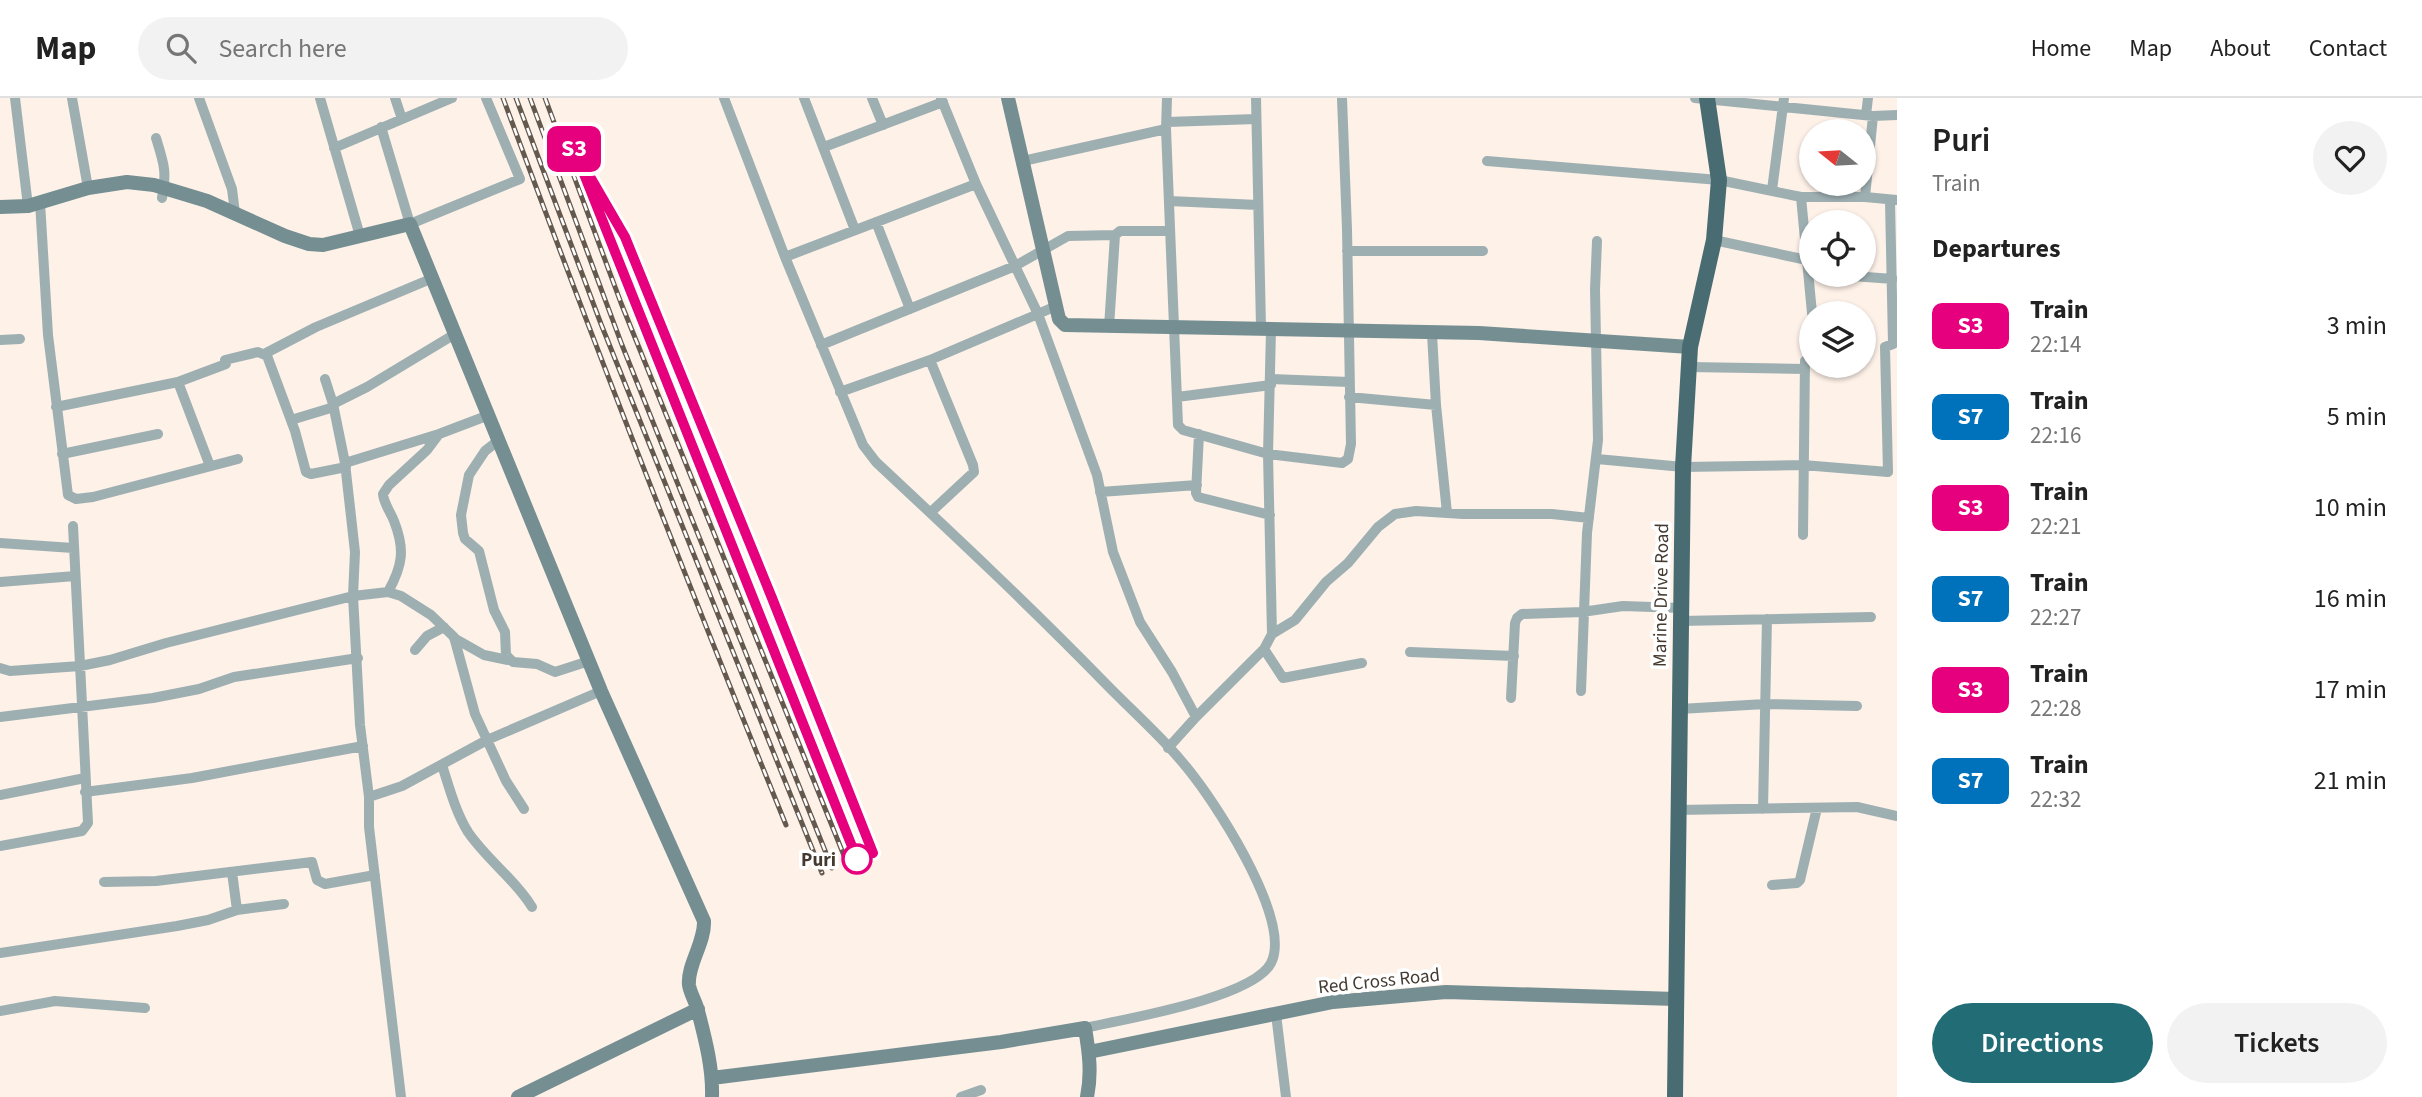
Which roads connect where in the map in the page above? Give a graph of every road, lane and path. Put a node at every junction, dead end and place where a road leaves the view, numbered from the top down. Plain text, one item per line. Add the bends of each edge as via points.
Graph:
1 (15, 98) edge
2 (72, 98) edge
3 (199, 98) edge
4 (320, 98) edge
5 (395, 98) edge
6 (452, 98) edge
7 (486, 98) edge
8 (724, 98) edge
9 (804, 98) edge
10 (872, 98) edge
11 (1007, 98) edge
12 (1167, 98) edge
13 (1256, 98) edge
14 (1342, 98) edge
15 (1868, 98) edge
16 (1703, 99) edge
17 (942, 100) edge
18 (1783, 102) edge
19 (1870, 115) junction
20 (1897, 115) edge
21 (402, 119) junction
22 (1256, 119) junction
23 (883, 125) junction
24 (1167, 125) junction
25 (381, 127) junction
26 (156, 138) dead end
27 (824, 147) junction
28 (334, 148) junction
29 (1023, 161) junction
30 (1487, 161) dead end
31 (1719, 180) junction
32 (976, 184) junction
33 (88, 188) junction
34 (1772, 190) junction
35 (163, 193) junction
36 (1801, 197) junction
37 (1865, 197) junction
38 (1169, 201) junction
39 (1894, 201) edge
40 (34, 204) junction
41 (1258, 205) junction
42 (0, 207) edge
43 (1802, 210) edge
44 (235, 213) junction
45 (876, 222) junction
46 (411, 223) junction
47 (855, 230) junction
48 (1170, 231) junction
49 (1115, 235) junction
50 (360, 236) junction
51 (1714, 240) junction
52 (1597, 241) dead end
53 (1043, 249) junction
54 (1347, 251) junction
55 (1483, 251) dead end
56 (785, 257) junction
57 (1799, 258) edge
58 (1015, 266) junction
59 (433, 278) junction
60 (1876, 278) edge
61 (1893, 279) junction
62 (1056, 306) junction
63 (910, 309) junction
64 (1038, 314) junction
65 (1109, 327) junction
66 (1174, 328) junction
67 (1263, 328) junction
68 (1348, 332) junction
69 (455, 334) junction
70 (1432, 334) junction
71 (20, 339) dead end
72 (0, 340) edge
73 (1596, 341) junction
74 (821, 345) junction
75 (1690, 347) junction
76 (1271, 348) junction
77 (265, 355) junction
78 (930, 360) junction
79 (1689, 367) junction
80 (1799, 369) edge
81 (1805, 378) edge
82 (326, 379) dead end
83 (178, 382) junction
84 (1271, 382) junction
85 (1349, 382) junction
86 (840, 392) junction
87 (1177, 397) junction
88 (1349, 397) junction
89 (334, 405) junction
90 (1436, 405) junction
91 (56, 407) junction
92 (489, 415) junction
93 (291, 420) junction
94 (158, 434) dead end
95 (439, 434) junction
96 (1199, 434) junction
97 (499, 440) junction
98 (62, 454) junction
99 (1268, 454) junction
100 (1597, 458) junction
101 (238, 459) dead end
102 (345, 465) junction
103 (1803, 465) junction
104 (210, 466) junction
105 (1683, 467) junction
106 (1197, 485) junction
107 (1100, 492) junction
108 (930, 512) junction
109 (1447, 513) junction
110 (1270, 515) junction
111 (1589, 518) junction
112 (73, 527) dead end
113 (1803, 535) dead end
114 (0, 543) edge
115 (73, 548) junction
116 (75, 576) junction
117 (0, 582) edge
118 (388, 592) junction
119 (354, 596) junction
120 (1582, 612) junction
121 (1681, 615) junction
122 (1871, 617) dead end
123 (1767, 619) junction
124 (444, 627) junction
125 (1272, 634) junction
126 (454, 637) junction
127 (1264, 649) junction
128 (415, 650) dead end
129 (1410, 652) dead end
130 (1514, 656) junction
131 (358, 658) junction
132 (508, 660) junction
133 (589, 662) junction
134 (1362, 663) dead end
135 (80, 666) junction
136 (0, 668) edge
137 (601, 691) junction
138 (1581, 691) dead end
139 (1511, 698) dead end
140 (1765, 704) junction
141 (82, 705) junction
142 (1857, 706) dead end
143 (1680, 709) junction
144 (0, 717) edge
145 (1195, 717) junction
146 (487, 740) junction
147 (363, 746) junction
148 (1168, 748) junction
149 (442, 765) junction
150 (85, 778) junction
151 (85, 792) junction
152 (0, 795) edge
153 (369, 797) junction
154 (1817, 808) junction
155 (524, 809) dead end
156 (1763, 809) junction
157 (1678, 810) junction
158 (1897, 816) edge
159 (0, 846) edge
160 (232, 872) junction
161 (375, 875) junction
162 (104, 881) dead end
163 (1772, 885) dead end
164 (284, 904) dead end
165 (532, 907) dead end
166 (237, 910) junction
167 (0, 953) edge
168 (1676, 999) junction
169 (145, 1008) dead end
170 (698, 1009) junction
171 (0, 1011) edge
172 (1276, 1014) junction
173 (1085, 1028) junction
174 (1089, 1052) junction
175 (712, 1078) junction
176 (1091, 1081) junction
177 (981, 1090) dead end
178 (401, 1097) edge
179 (518, 1097) edge
180 (712, 1097) edge
181 (961, 1097) edge
182 (1087, 1097) edge
183 (1095, 1097) edge
184 (1286, 1097) edge
185 (1675, 1097) edge

1 - 40 street
2 - 33 street
3 - 44 street via 232,189
4 - 28 street
5 - 21 street
6 - 21 street
7 - 46 street via 520,179
8 - 56 street
9 - 27 street
10 - 23 street
11 - 29 main road
12 - 24 street
13 - 22 street
14 - 54 street
15 - 19 street
16 - 18 street
16 - 31 highway, Marine Drive Road
17 - 23 street
17 - 32 street
18 - 19 street
18 - 34 street
19 - 20 street
19 - 37 street
21 - 25 street
22 - 24 street
22 - 41 street
23 - 27 street
24 - 29 street
24 - 38 street
25 - 28 street
25 - 46 street
26 - 35 street via 165,167
27 - 47 street
28 - 50 street
29 - 53 main road
30 - 31 street
31 - 34 street
31 - 51 highway, Marine Drive Road
32 - 45 street
32 - 58 street
33 - 35 main road via 127,182
33 - 40 main road
34 - 36 street
35 - 44 main road via 207,201
36 - 37 street
36 - 43 street
37 - 39 street
38 - 41 street
38 - 48 street
39 - 61 street
40 - 42 main road
40 - 91 street
41 - 67 street
44 - 50 main road via 309,244
45 - 47 street
45 - 63 street
46 - 50 main road
46 - 59 main road
47 - 56 street
48 - 49 street via 1120,231
48 - 66 street
49 - 53 street via 1068,236
49 - 65 street
51 - 57 street
51 - 75 highway, Marine Drive Road
52 - 73 street
53 - 58 street
53 - 62 main road
54 - 55 street
54 - 68 street
56 - 74 street
58 - 63 street
58 - 64 street
59 - 69 main road
59 - 77 street via 316,327
60 - 61 street
61 - 103 street via 1893,344 1885,347 1888,472
62 - 64 street
62 - 65 main road via 1065,325
63 - 74 street
64 - 78 street
64 - 107 street
65 - 66 main road
66 - 67 main road
66 - 87 street
67 - 68 main road
67 - 76 street
67 - 76 street
68 - 70 main road
68 - 85 street
69 - 89 street
69 - 92 main road
70 - 73 main road
70 - 90 street
71 - 72 street
73 - 75 main road
73 - 100 street
74 - 86 street
75 - 79 highway, Marine Drive Road
76 - 84 street
77 - 83 street via 258,352
77 - 93 street
78 - 86 street
78 - 108 street via 974,472
79 - 80 street
79 - 105 highway, Marine Drive Road
81 - 103 street
82 - 89 street
83 - 91 street
83 - 104 street
84 - 85 street
84 - 87 street
84 - 99 street
85 - 88 street
86 - 108 street via 863,445
87 - 96 street via 1178,425
88 - 90 street
88 - 99 street via 1350,454 1346,463
89 - 93 street
89 - 102 street
90 - 109 street
91 - 98 street
92 - 95 street
92 - 97 main road
93 - 102 street via 306,472
94 - 98 street
95 - 102 street
95 - 118 street via 383,494 402,556
96 - 99 street
96 - 106 street
97 - 132 street via 472,468 461,515 465,539 479,551 494,610 505,632
97 - 133 main road
98 - 104 street via 66,491 76,499
99 - 110 street
100 - 105 street
100 - 111 street
101 - 104 street
102 - 119 street via 355,552
103 - 105 street
103 - 113 street
105 - 121 highway, Marine Drive Road
106 - 107 street
106 - 110 street via 1196,493 1202,499
107 - 145 street via 1113,552 1140,622
108 - 148 street
109 - 111 street
109 - 125 street via 1405,511 1387,519 1295,620
110 - 125 street
111 - 120 street
112 - 115 street
114 - 115 street
115 - 116 street
116 - 117 street
116 - 135 street
118 - 119 street
118 - 124 street via 413,603
119 - 131 street
119 - 135 street
120 - 121 street via 1623,606
120 - 130 street via 1522,614 1516,623
120 - 138 street
121 - 123 street
121 - 143 highway, Marine Drive Road
122 - 123 street
123 - 140 street
124 - 126 street
124 - 128 street via 427,636
125 - 127 street
126 - 132 street via 484,654
126 - 146 street via 471,702
127 - 134 street via 1283,678
127 - 145 street
129 - 130 street
130 - 139 street
131 - 141 street via 234,677 199,690 153,698
131 - 147 street
132 - 133 street via 555,671
133 - 137 main road
135 - 136 street
135 - 141 street
137 - 146 street
137 - 170 main road via 704,921 689,986
140 - 142 street
140 - 143 street
140 - 156 street
141 - 144 street
141 - 150 street
143 - 157 highway, Marine Drive Road
145 - 148 street
146 - 149 street
146 - 155 street
147 - 151 street via 192,778
147 - 153 street
148 - 173 street via 1194,777 1247,860 1271,919 1276,947 1270,964 1250,982 1214,997
149 - 153 street
149 - 165 street via 466,829
150 - 151 street
150 - 152 street
151 - 159 street via 88,823 82,831
153 - 161 street
154 - 156 street
154 - 158 street via 1857,807
154 - 163 street via 1800,880
156 - 157 street
157 - 168 highway, Marine Drive Road
160 - 161 street via 312,862 317,880 326,884
160 - 162 street via 156,881
160 - 166 street
161 - 178 street
164 - 166 street
166 - 167 street via 177,926
168 - 172 main road, Red Cross Road via 1446,992 1333,1002
168 - 185 highway, Marine Drive Road
169 - 171 street via 55,1001
170 - 175 main road
170 - 179 main road
172 - 174 main road, Red Cross Road
172 - 184 street
173 - 174 main road
173 - 175 main road
174 - 176 main road
175 - 180 main road
176 - 182 main road
176 - 183 main road
177 - 181 street

